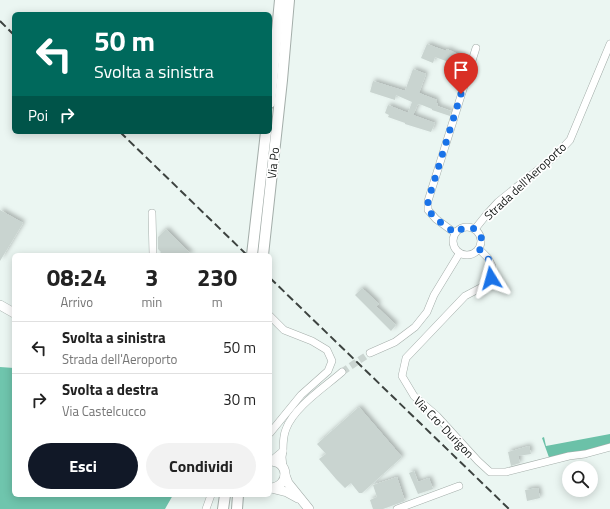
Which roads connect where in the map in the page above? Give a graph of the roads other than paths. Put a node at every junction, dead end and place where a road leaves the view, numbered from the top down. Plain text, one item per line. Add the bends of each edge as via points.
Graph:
1 (280, 0) edge
2 (289, 0) edge
3 (610, 44) edge
4 (476, 48) dead end
5 (272, 82) edge
6 (266, 134) edge
7 (152, 213) dead end
8 (475, 229) junction
9 (455, 233) junction
10 (479, 249) junction
11 (153, 253) edge
12 (252, 253) edge
13 (263, 253) edge
14 (459, 254) junction
15 (0, 305) edge
16 (12, 312) edge
17 (272, 318) edge
18 (370, 353) tunnel mouth
19 (342, 372) tunnel mouth
20 (280, 419) junction
21 (272, 430) edge
22 (283, 447) junction
23 (610, 447) edge
24 (272, 460) edge
25 (272, 461) edge
26 (284, 471) junction
27 (459, 486) dead end
28 (272, 488) edge
29 (272, 488) edge
30 (210, 497) edge
31 (226, 497) edge
32 (238, 497) edge
33 (307, 506) edge
34 (206, 509) edge
35 (223, 509) edge
36 (237, 509) edge
37 (397, 509) edge

1 - 5 highway
2 - 13 highway, Via Po
3 - 8 street, Strada dell'Aeroporto via 570,140 554,157 498,202
4 - 9 street via 428,201 428,210
6 - 12 highway, Via Po
7 - 11 street
8 - 9 street, Strada dell'Aeroporto via 466,227
8 - 10 street, Strada dell'Aeroporto via 482,240
9 - 14 street via 453,243
10 - 14 street via 472,255
10 - 23 street, Via Cro' Durigon via 492,266 491,278 465,296 406,358 402,376 414,396 437,416 490,472 506,472
14 - 18 street via 427,312 415,327 396,342
15 - 16 main road
17 - 20 street via 284,330 327,350 332,361 328,370
19 - 22 street via 296,412 286,430
20 - 21 street
20 - 22 street via 279,431
22 - 24 street
22 - 26 street
25 - 26 main road via 277,462
26 - 28 main road via 284,479 279,486
26 - 33 main road via 288,482
27 - 37 street
29 - 33 main road via 287,492
30 - 34 street
31 - 35 highway
32 - 36 highway

